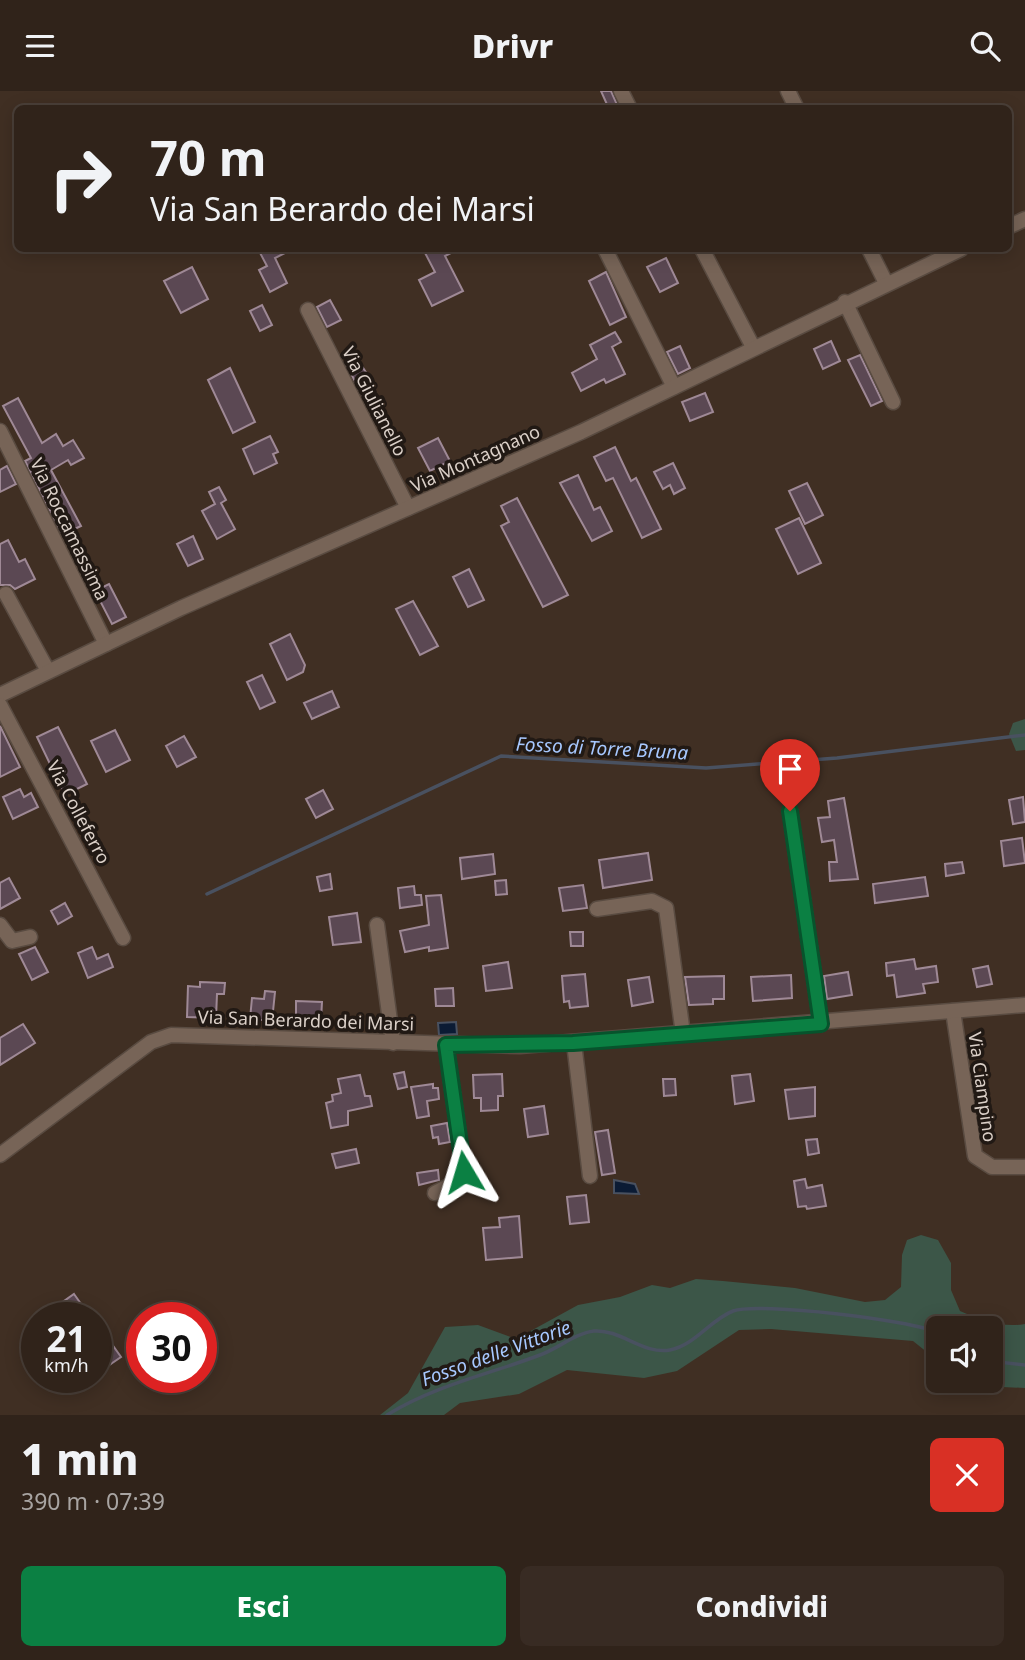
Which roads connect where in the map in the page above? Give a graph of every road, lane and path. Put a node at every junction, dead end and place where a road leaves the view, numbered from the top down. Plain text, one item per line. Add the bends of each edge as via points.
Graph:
1 (606, 252) edge
2 (704, 252) edge
3 (870, 252) edge
4 (954, 252) edge
5 (886, 283) junction
6 (845, 302) junction
7 (308, 310) dead end
8 (753, 347) junction
9 (674, 387) junction
10 (893, 402) dead end
11 (0, 431) edge
12 (408, 508) junction
13 (6, 594) dead end
14 (106, 644) junction
15 (48, 671) junction
16 (0, 695) edge
17 (0, 705) edge
18 (790, 811) dead end
19 (597, 909) dead end
20 (0, 925) edge
21 (377, 925) dead end
22 (30, 937) dead end
23 (123, 938) dead end
24 (1025, 1005) edge
25 (953, 1011) junction
26 (821, 1024) junction
27 (683, 1034) junction
28 (393, 1043) junction
29 (573, 1043) junction
30 (446, 1045) junction
31 (0, 1155) edge
32 (1025, 1167) edge
33 (590, 1176) dead end
34 (435, 1193) dead end

1 - 9 street
2 - 8 street
3 - 5 street
4 - 5 street, Via Montagnano
5 - 6 street, Via Montagnano
6 - 8 street, Via Montagnano
6 - 10 street
7 - 12 street, Via Giulianello
8 - 9 street, Via Montagnano
9 - 12 street, Via Montagnano
11 - 14 street, Via Roccamassima
12 - 14 street, Via Montagnano
13 - 15 street
14 - 15 street, Via Montagnano
15 - 16 street, Via Montagnano
17 - 23 street, Via Colleferro
18 - 26 street
19 - 27 street via 652,901 666,908
20 - 22 street via 12,941
21 - 28 street
24 - 25 street, Via San Berardo dei Marsi
25 - 26 street, Via San Berardo dei Marsi
25 - 32 street, Via Ciampino via 975,1156 992,1167
26 - 27 street, Via San Berardo dei Marsi
27 - 29 street, Via San Berardo dei Marsi
28 - 30 street, Via San Berardo dei Marsi
28 - 31 street, Via San Berardo dei Marsi via 165,1036
29 - 30 street, Via San Berardo dei Marsi
29 - 33 street
30 - 34 street via 464,1172

